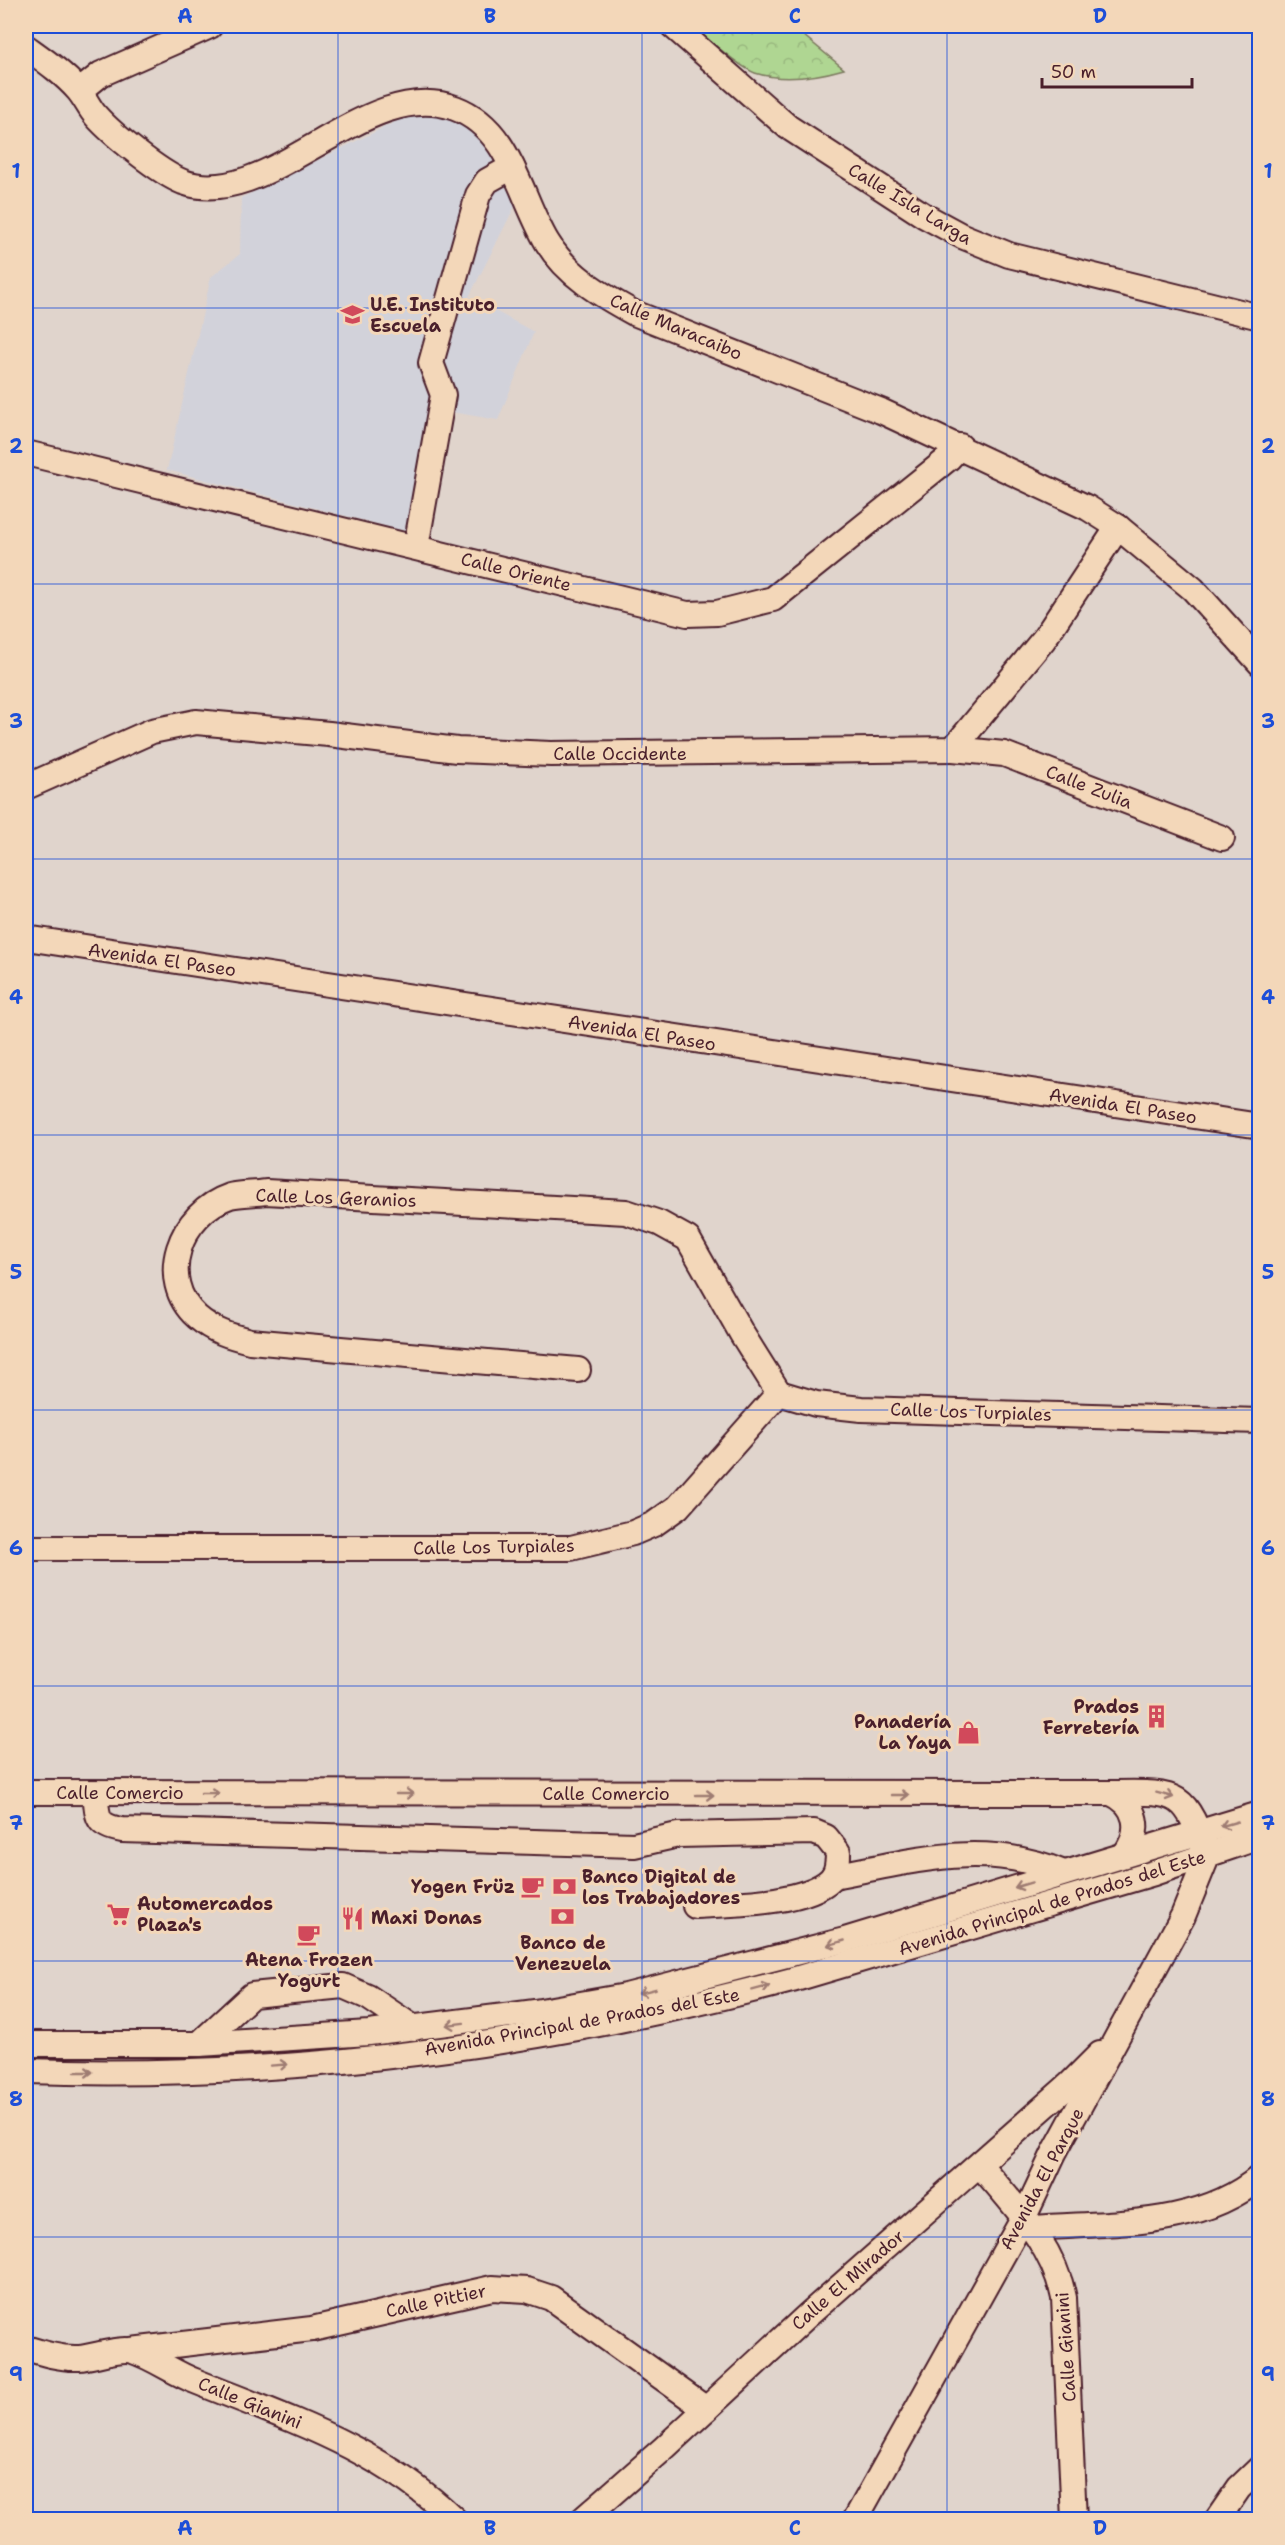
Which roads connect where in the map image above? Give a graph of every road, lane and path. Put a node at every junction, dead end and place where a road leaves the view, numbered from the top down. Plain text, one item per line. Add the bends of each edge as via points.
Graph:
1 (210, 26) edge
2 (674, 26) edge
3 (26, 47) edge
4 (80, 91) junction
5 (512, 167) junction
6 (1260, 317) edge
7 (960, 446) junction
8 (26, 453) edge
9 (1118, 527) junction
10 (416, 547) junction
11 (1260, 663) edge
12 (953, 749) junction
13 (26, 787) edge
14 (1222, 838) dead end
15 (26, 938) edge
16 (1260, 1126) edge
17 (578, 1370) dead end
18 (779, 1393) junction
19 (1260, 1421) edge
20 (26, 1548) edge
21 (26, 1792) edge
22 (95, 1793) junction
23 (1111, 1793) junction
24 (1260, 1814) edge
25 (1199, 1832) junction
26 (1260, 1838) edge
27 (1125, 1854) junction
28 (1207, 1857) junction
29 (1064, 1873) junction
30 (833, 1876) junction
31 (695, 1906) dead end
32 (414, 2028) junction
33 (1115, 2039) junction
34 (26, 2044) edge
35 (199, 2044) junction
36 (26, 2071) edge
37 (980, 2165) junction
38 (1260, 2177) edge
39 (1029, 2223) junction
40 (26, 2348) edge
41 (131, 2350) junction
42 (706, 2409) junction
43 (1260, 2468) edge
44 (455, 2520) edge
45 (582, 2520) edge
46 (855, 2520) edge
47 (1074, 2520) edge
48 (1216, 2520) edge

1 - 4 street via 101,74
2 - 6 street, Calle Isla Larga via 788,127 962,237 1009,255
3 - 4 street, Calle Maracaibo
4 - 5 street, Calle Maracaibo via 96,116 166,174 204,186 227,186 256,176 376,115 427,102 474,116 495,134
5 - 7 street, Calle Maracaibo via 547,243 573,273 600,295 634,313
5 - 10 street via 487,181 478,195 431,363 443,395
7 - 9 street, Calle Maracaibo via 1088,508
7 - 10 street, Calle Oriente via 797,582 773,599 734,610 687,614
8 - 10 street, Calle Oriente
9 - 11 street, Calle Maracaibo via 1193,589
9 - 12 street via 1044,639
12 - 13 street, Calle Occidente via 551,754 457,750 196,722 152,731
12 - 14 street, Calle Zulia via 1004,754
15 - 16 street, Avenida El Paseo
17 - 18 street, Calle Los Geranios via 250,1341 221,1334 196,1317 181,1297 174,1274 178,1251 187,1228 206,1209 231,1196 267,1192 626,1212 659,1222 688,1239
18 - 19 street, Calle Los Turpiales via 816,1404 861,1409
18 - 20 street, Calle Los Turpiales via 678,1507 633,1533 571,1548
21 - 22 street, Calle Comercio
22 -> 23 street, Calle Comercio
22 - 30 street via 99,1820 106,1827 122,1830 634,1845 678,1835 814,1832 826,1837 838,1852
23 -> 25 street, Calle Comercio via 1156,1792 1173,1797 1188,1808
23 - 27 street via 1123,1799 1135,1820 1136,1832
24 -> 25 street, Avenida Principal de Prados del Este
25 - 27 street, Avenida Principal de Prados del Este
25 - 28 street
26 - 28 street, Avenida Principal de Prados del Este
27 - 29 street, Avenida Principal de Prados del Este
28 - 33 street, Avenida El Parque via 1183,1916
36 -> 28 street, Avenida Principal de Prados del Este via 168,2072 293,2064 400,2055 594,2024 792,1980
29 - 30 street via 1024,1859 971,1853
29 -> 32 street, Avenida Principal de Prados del Este via 845,1940 638,1993
30 - 31 street via 820,1886 786,1898
32 - 35 street, Avenida Principal de Prados del Este
32 - 35 street via 368,1997 343,1986 252,1995
33 - 37 street, Calle El Mirador
33 - 39 street, Avenida El Parque via 1054,2153
34 - 35 street, Avenida Principal de Prados del Este
37 - 39 street, Calle Gianini
37 - 42 street, Calle El Mirador
38 - 39 street via 1231,2196 1180,2215 1151,2220
39 - 46 street, Avenida El Parque
39 - 47 street, Calle Gianini via 1059,2275 1064,2298
40 - 41 street via 77,2358
41 - 42 street, Calle Pittier via 312,2329 478,2290 508,2287 551,2298
41 - 44 street, Calle Gianini via 178,2374 281,2413 356,2448 418,2487
42 - 45 street, Calle El Mirador
43 - 48 street via 1239,2488

